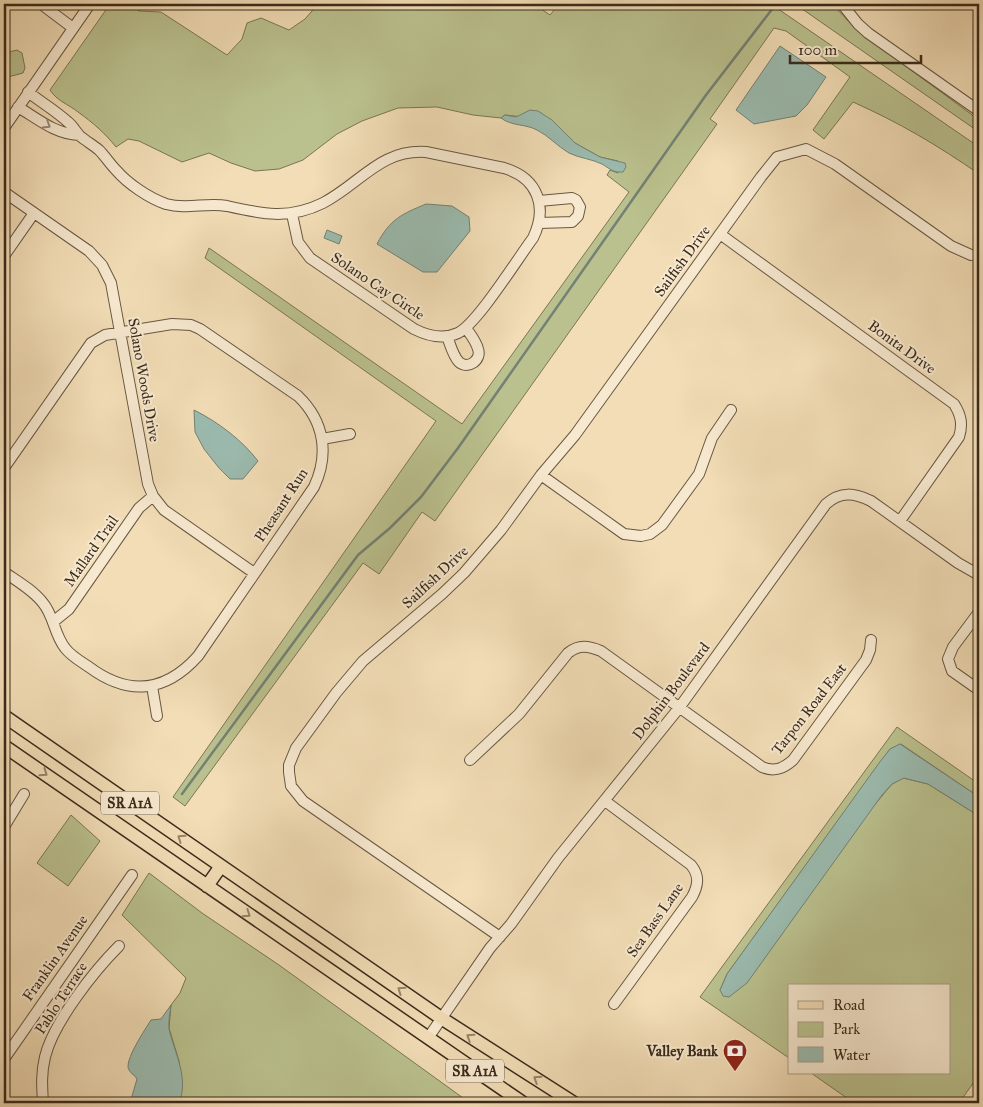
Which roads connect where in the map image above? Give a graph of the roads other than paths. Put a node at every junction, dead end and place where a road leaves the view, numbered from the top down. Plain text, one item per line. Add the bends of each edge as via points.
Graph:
1 (90, 4) edge
2 (842, 4) edge
3 (45, 7) dead end
4 (73, 28) junction
5 (28, 92) junction
6 (18, 107) junction
7 (979, 111) edge
8 (4, 128) edge
9 (79, 135) junction
10 (4, 192) edge
11 (539, 201) junction
12 (34, 213) junction
13 (292, 214) junction
14 (539, 222) junction
15 (720, 234) junction
16 (971, 255) dead end
17 (4, 256) edge
18 (466, 328) junction
19 (120, 332) junction
20 (447, 336) junction
21 (731, 410) dead end
22 (350, 434) dead end
23 (322, 439) junction
24 (4, 468) edge
25 (541, 475) junction
26 (153, 496) junction
27 (900, 521) junction
28 (4, 572) edge
29 (254, 574) junction
30 (979, 576) edge
31 (979, 612) edge
32 (53, 622) junction
33 (871, 640) dead end
34 (152, 686) junction
35 (979, 690) edge
36 (679, 708) junction
37 (157, 716) dead end
38 (4, 717) edge
39 (4, 746) edge
40 (470, 760) dead end
41 (24, 794) dead end
42 (605, 801) junction
43 (4, 827) edge
44 (221, 866) junction
45 (132, 875) dead end
46 (207, 886) junction
47 (500, 937) junction
48 (120, 946) dead end
49 (614, 1004) dead end
50 (441, 1018) junction
51 (428, 1038) junction
52 (4, 1059) edge
53 (43, 1103) edge
54 (522, 1103) edge
55 (574, 1103) edge

1 - 4 street
2 - 7 street via 868,33
3 - 4 street
4 - 5 street
5 - 6 street
5 - 9 street via 70,123
6 - 8 street
6 -> 9 street via 56,131
9 - 13 street via 101,152 122,177 166,203 192,207 220,205 264,214
10 - 12 street, Solano Woods Drive
11 - 13 street via 530,184 510,170 415,151 392,156 332,198
11 - 14 street
11 - 14 street via 572,198 580,207 572,222
12 - 17 street
12 - 19 street, Solano Woods Drive via 89,251 102,265 111,283
13 - 20 street, Solano Cay Circle via 298,242 310,258 414,329 434,336
14 - 18 street via 533,238
15 - 16 street, Sailfish Drive via 777,157 806,149 835,164 950,246
15 - 25 street, Sailfish Drive via 575,435
15 - 27 street, Bonita Drive via 954,404 961,417 959,437
18 - 20 street
18 - 20 street via 479,354 470,365 458,362
19 - 23 street, Pheasant Run via 172,324 200,329 298,396 311,410
19 - 24 street, Pheasant Run via 98,339 86,349
19 - 26 street, Solano Woods Drive via 148,484
21 - 25 street via 712,438 699,474 662,525 650,534 632,536 617,530
22 - 23 street
23 - 29 street, Pheasant Run via 322,463 314,487
25 - 47 street, Sailfish Drive via 501,530 464,573 363,661 296,748 289,765 292,786 303,801
26 - 29 street, Solano Woods Drive via 164,510
26 - 32 street, Mallard Trail via 139,508 69,609
27 - 30 street, Dolphin Boulevard
27 - 36 street, Dolphin Boulevard via 861,496 847,493 832,498
28 - 32 street, Pheasant Run via 36,595
29 - 34 street, Pheasant Run via 188,667
31 - 35 street via 948,659 952,670
32 - 34 street, Pheasant Run via 64,647 96,672 128,686
33 - 36 street, Tarpon Road East via 866,660 793,760 782,768 769,770 762,767
34 - 37 street
36 - 40 street, Tarpon Road East via 601,651 580,647 568,653 519,714
36 - 42 street, Dolphin Boulevard
44 -> 38 main road, SR A1A
39 -> 46 main road, SR A1A
41 - 43 street
42 - 47 street, Dolphin Boulevard
42 - 49 street, Sea Bass Lane via 687,862 698,877 692,897
44 - 46 main road
50 -> 44 main road, SR A1A
45 - 52 street, Franklin Avenue
46 -> 51 main road, SR A1A
47 - 50 street, Dolphin Boulevard
48 - 53 street, Pablo Terrace via 94,972 50,1041 42,1069
50 - 51 street, Dolphin Boulevard
55 -> 50 main road, SR A1A
51 - 54 main road, SR A1A

